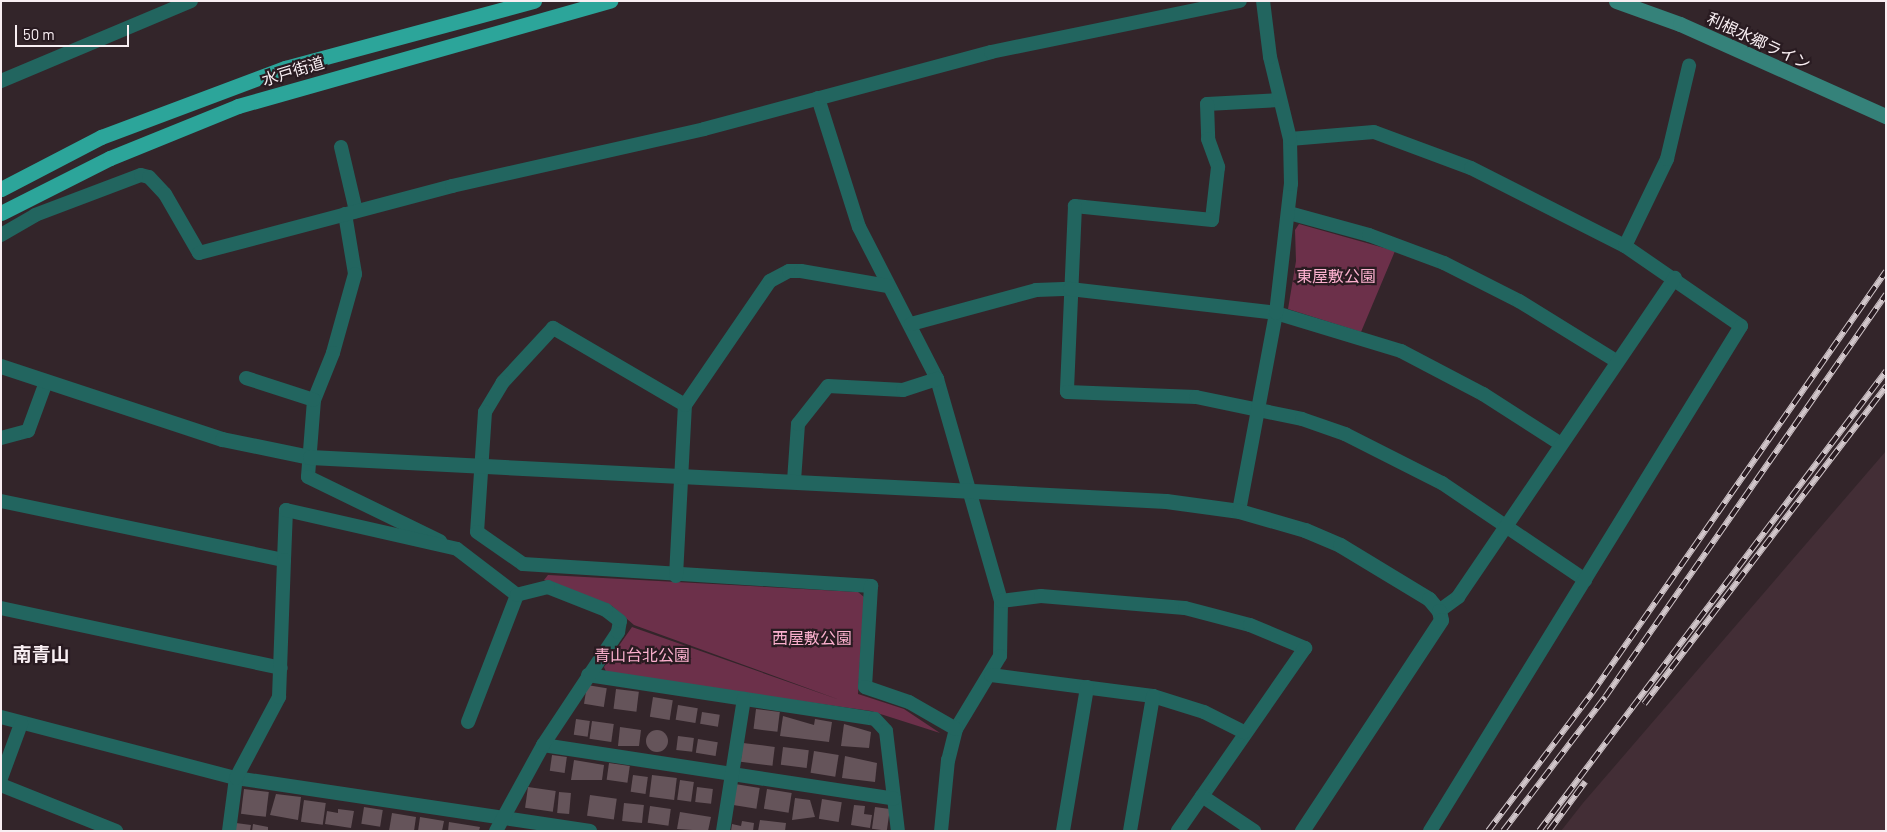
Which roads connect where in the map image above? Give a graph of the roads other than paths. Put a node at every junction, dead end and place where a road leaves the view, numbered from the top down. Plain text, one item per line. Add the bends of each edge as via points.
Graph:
1 (191, 1) edge
2 (534, 1) edge
3 (610, 1) edge
4 (1240, 1) edge
5 (1263, 1) edge
6 (1616, 1) edge
7 (1689, 66) dead end
8 (1, 81) edge
9 (818, 98) junction
10 (1279, 100) junction
11 (1886, 116) edge
12 (1290, 139) junction
13 (341, 147) dead end
14 (1, 189) edge
15 (1, 213) edge
16 (350, 213) junction
17 (1289, 213) junction
18 (1, 235) edge
19 (1625, 246) junction
20 (1675, 278) junction
21 (888, 286) junction
22 (1070, 289) junction
23 (1276, 314) junction
24 (911, 324) junction
25 (1616, 361) junction
26 (1, 366) edge
27 (246, 378) dead end
28 (937, 379) junction
29 (46, 382) junction
30 (314, 400) junction
31 (685, 405) junction
32 (1258, 409) junction
33 (1, 438) edge
34 (1560, 444) junction
35 (310, 457) junction
36 (480, 465) junction
37 (682, 476) junction
38 (794, 481) junction
39 (970, 490) junction
40 (1, 501) edge
41 (1239, 511) junction
42 (1508, 526) junction
43 (457, 549) junction
44 (284, 560) junction
45 (676, 576) junction
46 (1585, 580) junction
47 (517, 595) junction
48 (1001, 601) junction
49 (1, 608) edge
50 (1439, 610) junction
51 (280, 668) junction
52 (991, 674) junction
53 (588, 675) junction
54 (1087, 687) junction
55 (1153, 696) junction
56 (744, 700) junction
57 (1, 718) edge
58 (468, 722) dead end
59 (21, 724) junction
60 (956, 730) junction
61 (1244, 732) junction
62 (543, 745) junction
63 (732, 775) junction
64 (1, 778) edge
65 (236, 778) junction
66 (1, 784) edge
67 (1202, 796) junction
68 (894, 799) junction
69 (503, 817) junction
70 (116, 831) edge
71 (229, 831) edge
72 (496, 831) edge
73 (590, 831) edge
74 (723, 831) edge
75 (898, 831) edge
76 (940, 831) edge
77 (1063, 831) edge
78 (1130, 831) edge
79 (1178, 831) edge
80 (1254, 831) edge
81 (1302, 831) edge
82 (1430, 831) edge

1 - 8 street
2 - 14 highway, 水戸街道 via 284,68 101,137
3 - 15 highway, 水戸街道 via 238,106 110,158
4 - 9 street via 1081,31
5 - 10 street
6 - 11 main road, 利根水郷ライン via 1680,24
7 - 19 street via 1670,151
9 - 16 street
9 - 21 street via 859,227
10 - 12 street
10 - 22 street via 1207,104 1208,139 1218,167 1212,220 1074,206
12 - 17 street
12 - 19 street via 1352,133 1390,136 1470,168
13 - 16 street
16 - 18 street via 199,252 179,212 158,184 149,176 134,176 35,215
16 - 30 street via 355,274 333,353
17 - 23 street
17 - 25 street via 1369,235 1444,263 1519,301
19 - 20 street
20 - 25 street
20 - 46 street via 1742,326
21 - 24 street
21 - 31 street via 801,271 778,276
22 - 23 street
22 - 24 street via 1014,294
22 - 32 street via 1067,392 1196,397
23 - 32 street
23 - 34 street via 1402,351 1483,394
24 - 28 street
25 - 34 street
26 - 29 street
27 - 30 street
28 - 38 street via 903,390 828,386 798,424
28 - 39 street
29 - 33 street via 28,431
29 - 35 street via 222,439
30 - 35 street
31 - 36 street via 553,328 503,382 485,412
31 - 37 street
32 - 41 street
32 - 42 street via 1310,422 1389,454
34 - 42 street
35 - 36 street
35 - 43 street via 308,477
36 - 37 street
36 - 45 street via 477,532 523,564
37 - 38 street
37 - 45 street
38 - 39 street
39 - 41 street via 1166,501
39 - 48 street
40 - 44 street
41 - 50 street via 1340,545 1429,599
42 - 46 street
42 - 50 street via 1458,597
43 - 44 street via 286,510
43 - 47 street
44 - 51 street
45 - 60 street via 871,586 865,687 909,702
46 - 82 street
47 - 53 street via 548,587 606,610 620,621
47 - 58 street
48 - 52 street via 1004,637
48 - 61 street via 1041,596 1185,608 1250,625 1305,648
49 - 51 street
50 - 81 street via 1437,629
51 - 65 street via 279,697
52 - 54 street
52 - 60 street
53 - 56 street
53 - 62 street
54 - 55 street
54 - 77 street
55 - 61 street via 1204,712
55 - 78 street
56 - 63 street
56 - 68 street via 875,719 886,731
57 - 59 street
59 - 64 street
59 - 65 street
60 - 76 street via 948,760
61 - 67 street
62 - 63 street
62 - 69 street
63 - 68 street
63 - 74 street
65 - 69 street
65 - 71 street
66 - 70 street
67 - 79 street
67 - 80 street
68 - 75 street
69 - 72 street
69 - 73 street

